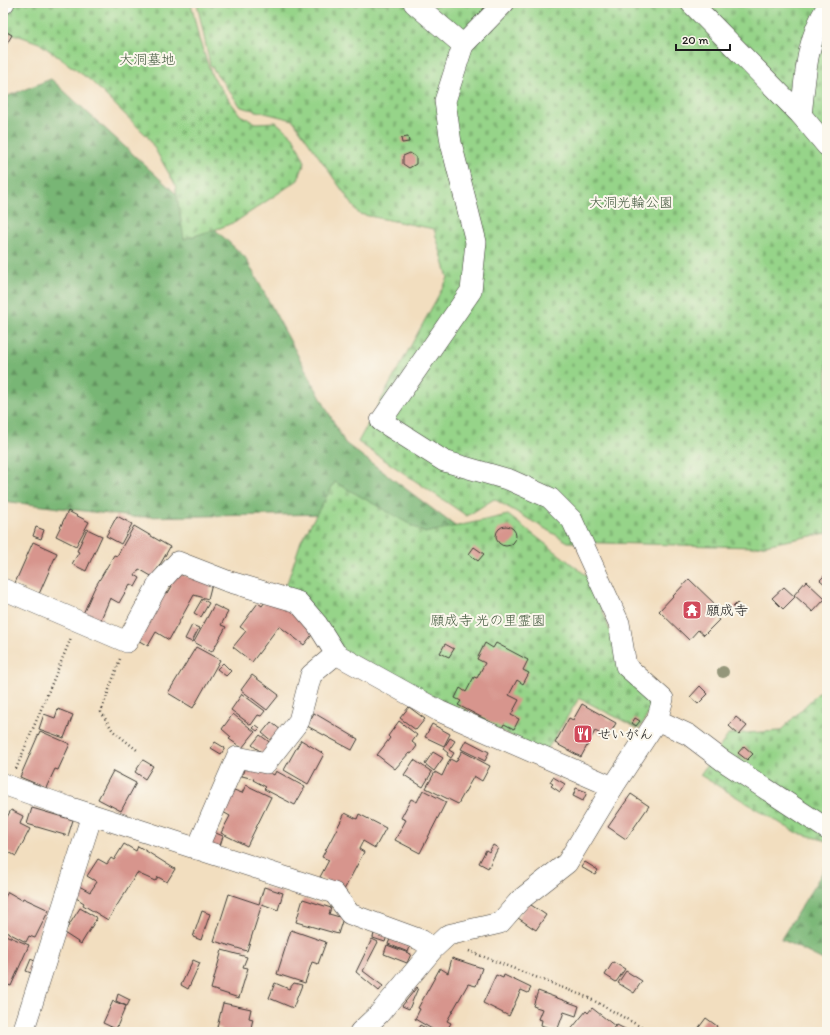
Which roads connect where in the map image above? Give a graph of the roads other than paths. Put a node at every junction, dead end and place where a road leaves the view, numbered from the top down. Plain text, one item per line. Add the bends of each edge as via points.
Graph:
1 (414, 3) edge
2 (504, 3) edge
3 (691, 3) edge
4 (827, 8) edge
5 (464, 44) junction
6 (801, 115) junction
7 (827, 146) edge
8 (3, 589) edge
9 (336, 654) junction
10 (657, 720) junction
11 (6, 785) edge
12 (612, 787) junction
13 (92, 815) junction
14 (827, 829) edge
15 (197, 849) junction
16 (433, 949) junction
17 (23, 1032) edge
18 (360, 1032) edge

1 - 5 street
2 - 5 street
3 - 6 street
4 - 6 street via 816,25 808,51
5 - 10 street via 445,101 451,143 476,242 471,291 381,421 444,462 510,480 550,498 572,520 619,623 626,666 663,699
6 - 7 street
8 - 9 street via 126,642 159,582 178,562 227,581 298,602 317,624
9 - 12 street via 439,711
9 - 15 street via 311,675 299,721 266,763 237,757
10 - 12 street
10 - 14 street via 689,735 722,760
11 - 13 street
12 - 16 street via 567,863 520,900 500,923 448,935
13 - 15 street
13 - 17 street
15 - 16 street via 334,893 350,914 421,940
16 - 18 street via 379,1014

